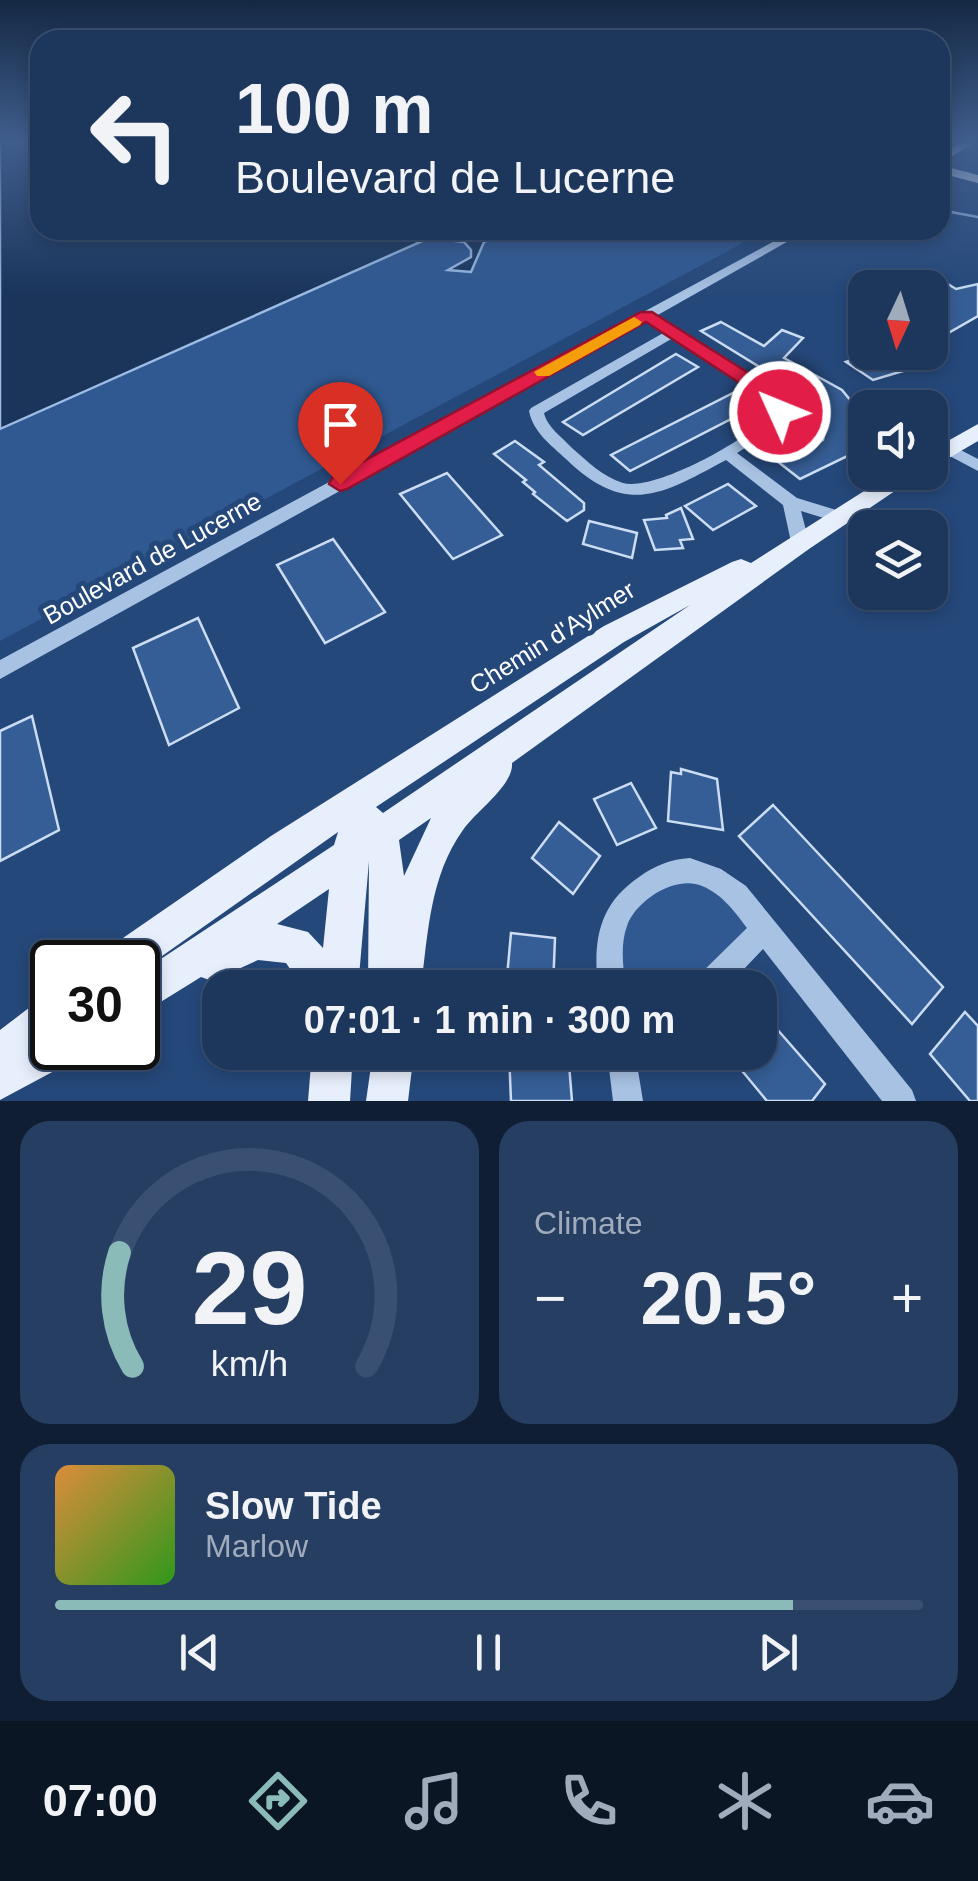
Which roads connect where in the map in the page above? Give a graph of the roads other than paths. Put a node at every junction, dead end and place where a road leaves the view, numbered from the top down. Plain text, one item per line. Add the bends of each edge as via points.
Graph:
1 (785, 240) edge
2 (647, 315) junction
3 (674, 332) junction
4 (978, 432) edge
5 (948, 451) edge
6 (725, 452) junction
7 (948, 458) edge
8 (978, 466) edge
9 (884, 490) edge
10 (791, 502) junction
11 (840, 518) junction
12 (800, 542) junction
13 (0, 670) edge
14 (550, 719) junction
15 (350, 806) junction
16 (365, 841) junction
17 (764, 930) junction
18 (152, 940) edge
19 (314, 970) edge
20 (342, 970) edge
21 (387, 970) edge
22 (404, 970) edge
23 (610, 970) edge
24 (724, 970) edge
25 (160, 985) edge
26 (160, 989) edge
27 (30, 1032) edge
28 (0, 1056) edge
29 (30, 1063) edge
30 (332, 1070) edge
31 (386, 1070) edge
32 (391, 1070) edge
33 (628, 1070) edge
34 (0, 1079) edge
35 (329, 1101) edge
36 (386, 1101) edge
37 (628, 1101) edge
38 (901, 1101) edge

1 - 2 street, Boulevard de Lucerne
2 - 3 street
2 - 13 street, Boulevard de Lucerne
3 - 6 street via 778,405 773,423
3 - 6 street via 536,411 539,424 605,482 624,489 658,485
4 - 5 main road
6 - 10 street
7 - 8 street
9 - 11 main road, Chemin d'Aylmer
10 - 11 street
10 - 12 street
11 - 12 main road, Chemin d'Aylmer
12 - 14 main road, Chemin d'Aylmer
12 - 15 main road, Chemin d'Aylmer via 665,604
14 - 16 main road, Chemin d'Aylmer
14 - 22 main road via 484,780 432,845 415,889
15 - 16 main road
15 - 18 main road, Chemin d'Aylmer
16 - 20 main road
16 - 21 main road via 388,868
16 - 25 main road, Chemin d'Aylmer
17 - 23 street via 716,878 700,871 660,875 616,917
17 - 24 street
17 - 38 street
19 - 26 main road via 296,945 257,941
27 - 28 main road
29 - 34 main road
30 - 35 main road
31 - 36 main road
32 - 36 main road
33 - 37 street

